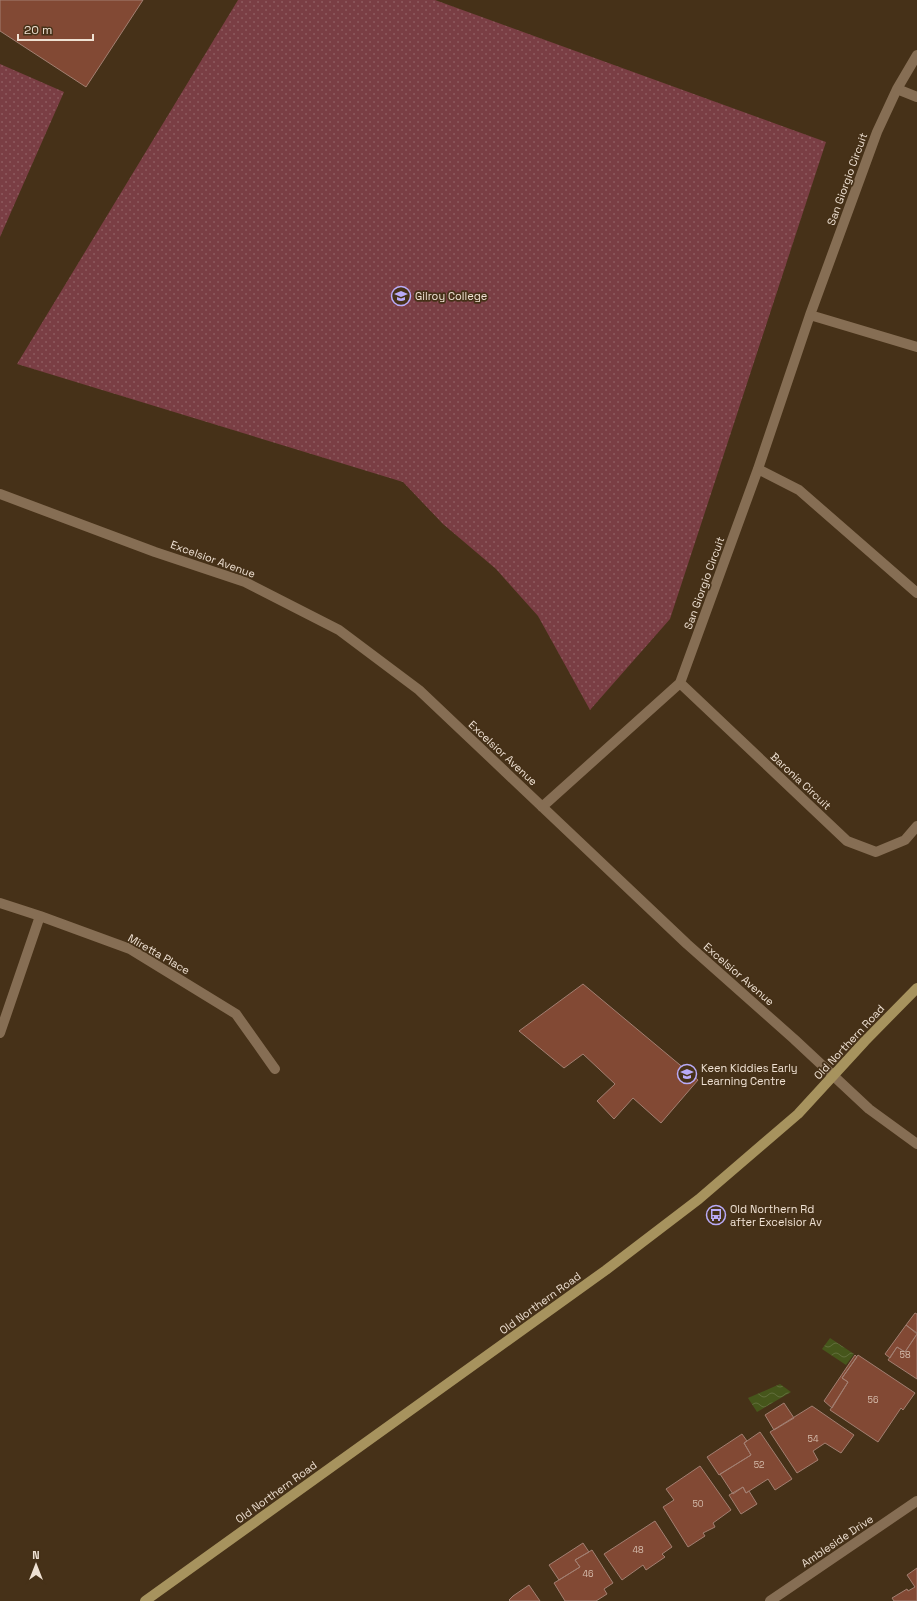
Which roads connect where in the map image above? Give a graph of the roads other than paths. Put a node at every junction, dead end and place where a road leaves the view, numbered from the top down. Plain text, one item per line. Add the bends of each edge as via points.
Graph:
1 (917, 56) edge
2 (897, 90) junction
3 (917, 97) edge
4 (810, 315) junction
5 (917, 347) edge
6 (758, 469) junction
7 (0, 494) edge
8 (917, 594) edge
9 (680, 683) junction
10 (542, 807) junction
11 (917, 826) edge
12 (0, 904) edge
13 (40, 916) junction
14 (917, 988) edge
15 (0, 1033) edge
16 (275, 1069) dead end
17 (833, 1077) junction
18 (917, 1144) edge
19 (917, 1501) edge
20 (145, 1601) edge
21 (770, 1601) edge

1 - 2 street, San Giorgio Circuit
2 - 3 street
2 - 4 street, San Giorgio Circuit via 877,132
4 - 5 street
4 - 6 street, San Giorgio Circuit
6 - 8 street via 799,490
6 - 9 street, San Giorgio Circuit
7 - 10 street, Excelsior Avenue via 155,552 245,582 338,630 419,690
9 - 10 street, San Giorgio Circuit
9 - 11 street, Baronia Circuit via 847,841 876,852 905,840
10 - 17 street, Excelsior Avenue
12 - 13 street, Miretta Place
13 - 15 street
13 - 16 street, Miretta Place via 130,949 236,1014
14 - 17 main road, Old Northern Road
17 - 18 street, Excelsior Avenue via 868,1109
17 - 20 main road, Old Northern Road via 798,1114 699,1199 612,1265
19 - 21 street, Ambleside Drive

